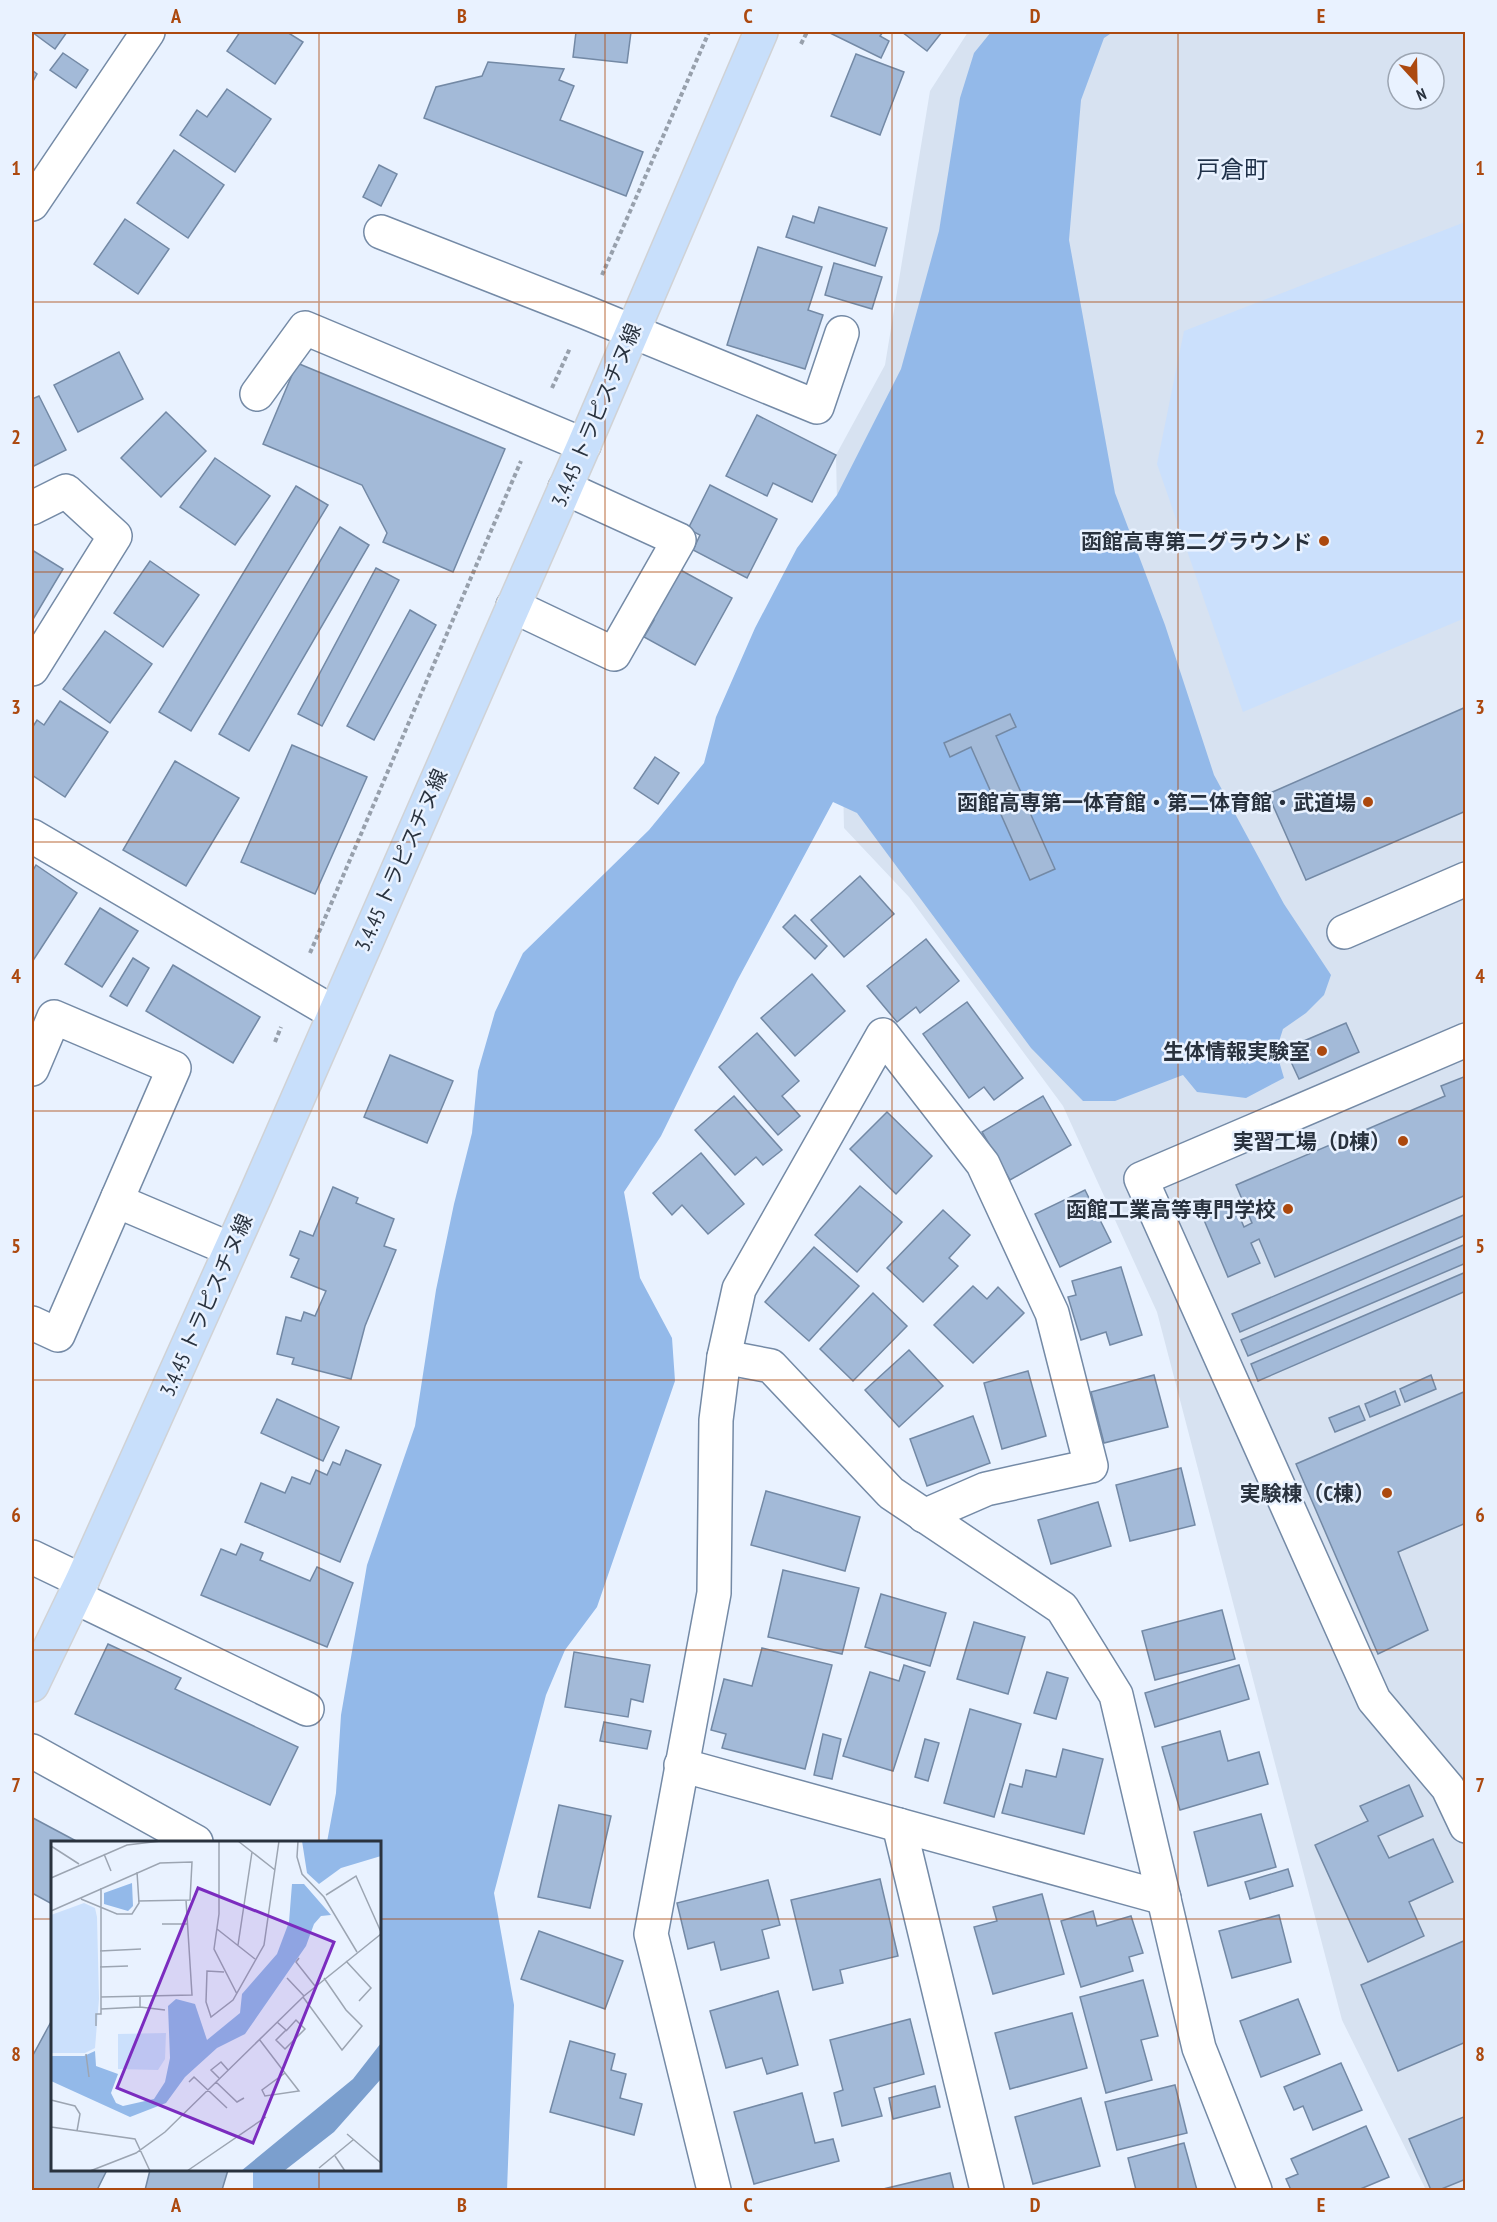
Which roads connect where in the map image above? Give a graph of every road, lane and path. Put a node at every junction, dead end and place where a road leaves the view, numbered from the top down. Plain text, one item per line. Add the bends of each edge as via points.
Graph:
1 (148, 32) edge
2 (709, 32) edge
3 (761, 32) edge
4 (32, 204) edge
5 (381, 232) dead end
6 (585, 312) junction
7 (633, 331) junction
8 (842, 333) dead end
9 (257, 394) dead end
10 (536, 424) junction
11 (584, 445) junction
12 (565, 488) junction
13 (32, 508) edge
14 (513, 606) junction
15 (32, 669) edge
16 (32, 836) edge
17 (1466, 879) edge
18 (1344, 932) dead end
19 (294, 990) junction
20 (334, 1013) junction
21 (1466, 1040) edge
22 (274, 1046) dead end
23 (32, 1069) edge
24 (118, 1197) junction
25 (230, 1249) junction
26 (32, 1323) edge
27 (724, 1357) junction
28 (924, 1516) junction
29 (32, 1557) edge
30 (79, 1589) junction
31 (32, 1685) edge
32 (307, 1709) dead end
33 (32, 1751) edge
34 (681, 1765) junction
35 (900, 1824) junction
36 (1466, 1826) edge
37 (194, 1841) edge
38 (1164, 1898) junction
39 (714, 2190) edge
40 (987, 2190) edge
41 (1255, 2190) edge

1 - 4 street
2 - 6 path
3 - 7 main road, 3.4.45 トラピスチヌ線
5 - 6 street
6 - 7 street
6 - 10 path
7 - 8 street via 817,407
7 - 11 main road, 3.4.45 トラピスチヌ線
9 - 10 street via 305,328
10 - 11 street
10 - 19 path
11 - 12 main road, 3.4.45 トラピスチヌ線
12 - 14 main road, 3.4.45 トラピスチヌ線
12 - 14 street via 679,540 614,654
13 - 15 street via 66,491 115,536
14 - 20 main road, 3.4.45 トラピスチヌ線
16 - 19 street
17 - 18 street
19 - 20 street
19 - 22 path
20 - 25 main road, 3.4.45 トラピスチヌ線
21 - 36 street via 1141,1179 1374,1700 1448,1788
23 - 24 street via 54,1017 174,1068
24 - 25 street via 117,1201
24 - 26 street via 58,1335
25 - 30 main road, 3.4.45 トラピスチヌ線
27 - 28 street via 771,1366 891,1493
27 - 28 street via 739,1289 883,1035 983,1164 1052,1313 1091,1466 986,1489
27 - 34 street via 716,1420 714,1593
28 - 38 street via 1062,1608 1116,1695
29 - 30 street
30 - 31 main road, 3.4.45 トラピスチヌ線
30 - 32 street
33 - 37 street
34 - 35 street
34 - 39 street via 651,1934
35 - 38 street
35 - 40 street
38 - 41 street via 1199,2048

